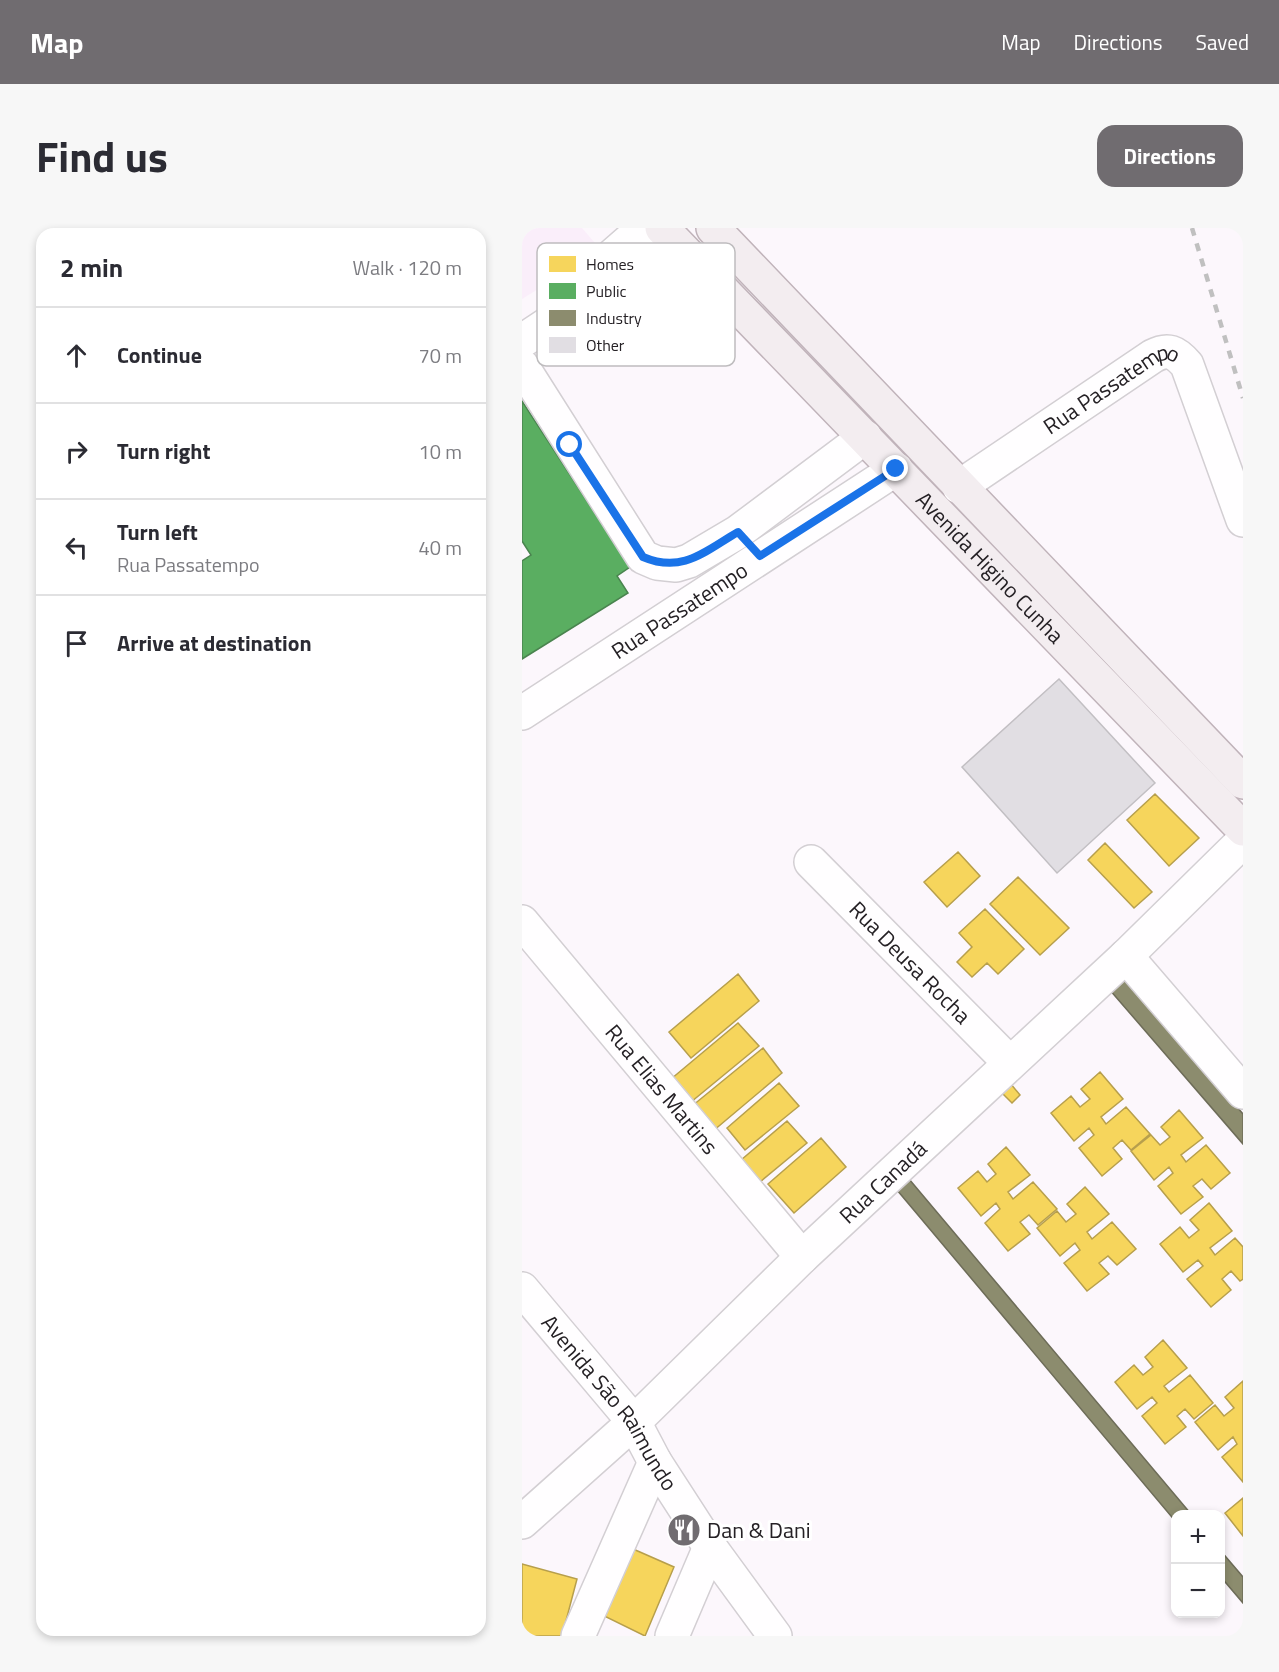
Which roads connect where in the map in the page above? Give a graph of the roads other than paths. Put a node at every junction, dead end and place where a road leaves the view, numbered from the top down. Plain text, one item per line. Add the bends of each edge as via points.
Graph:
1 (713, 228) edge
2 (660, 232) edge
3 (640, 243) edge
4 (646, 243) edge
5 (671, 243) edge
6 (727, 243) edge
7 (735, 251) edge
8 (537, 306) edge
9 (735, 307) edge
10 (522, 315) edge
11 (537, 329) edge
12 (522, 341) edge
13 (522, 366) edge
14 (865, 437) junction
15 (896, 469) junction
16 (959, 487) junction
17 (1243, 520) edge
18 (738, 532) junction
19 (760, 556) junction
20 (522, 713) edge
21 (1243, 782) edge
22 (1243, 829) edge
23 (1243, 841) edge
24 (812, 861) dead end
25 (522, 922) edge
26 (1126, 956) junction
27 (1010, 1063) junction
28 (1243, 1092) edge
29 (802, 1257) junction
30 (522, 1289) edge
31 (634, 1422) junction
32 (656, 1462) junction
33 (522, 1522) edge
34 (710, 1547) junction
35 (763, 1630) edge
36 (578, 1636) edge
37 (672, 1636) edge

1 - 6 main road, Avenida Higino Cunha
2 - 3 street
2 - 4 street
2 - 5 main road, Avenida Higino Cunha
7 - 16 main road, Avenida Higino Cunha
8 - 10 street
9 - 14 main road, Avenida Higino Cunha
11 - 12 street
13 - 18 street via 643,557 676,565
14 - 15 main road, Avenida Higino Cunha
14 - 18 street
15 - 19 street, Rua Passatempo
15 - 22 main road, Avenida Higino Cunha
16 - 17 street, Rua Passatempo via 1153,356 1168,351 1187,365
16 - 21 main road, Avenida Higino Cunha
18 - 19 street
19 - 20 street, Rua Passatempo
23 - 26 street, Rua Canadá
24 - 27 street, Rua Deusa Rocha
25 - 29 street, Rua Elias Martins
26 - 27 street, Rua Canadá
26 - 28 street
27 - 29 street, Rua Canadá
29 - 31 street, Rua Canadá
30 - 31 street, Avenida São Raimundo
31 - 32 street, Avenida São Raimundo
31 - 33 street, Rua Canadá
32 - 34 street, Avenida São Raimundo
32 - 36 street
34 - 35 street, Avenida São Raimundo
34 - 37 street

